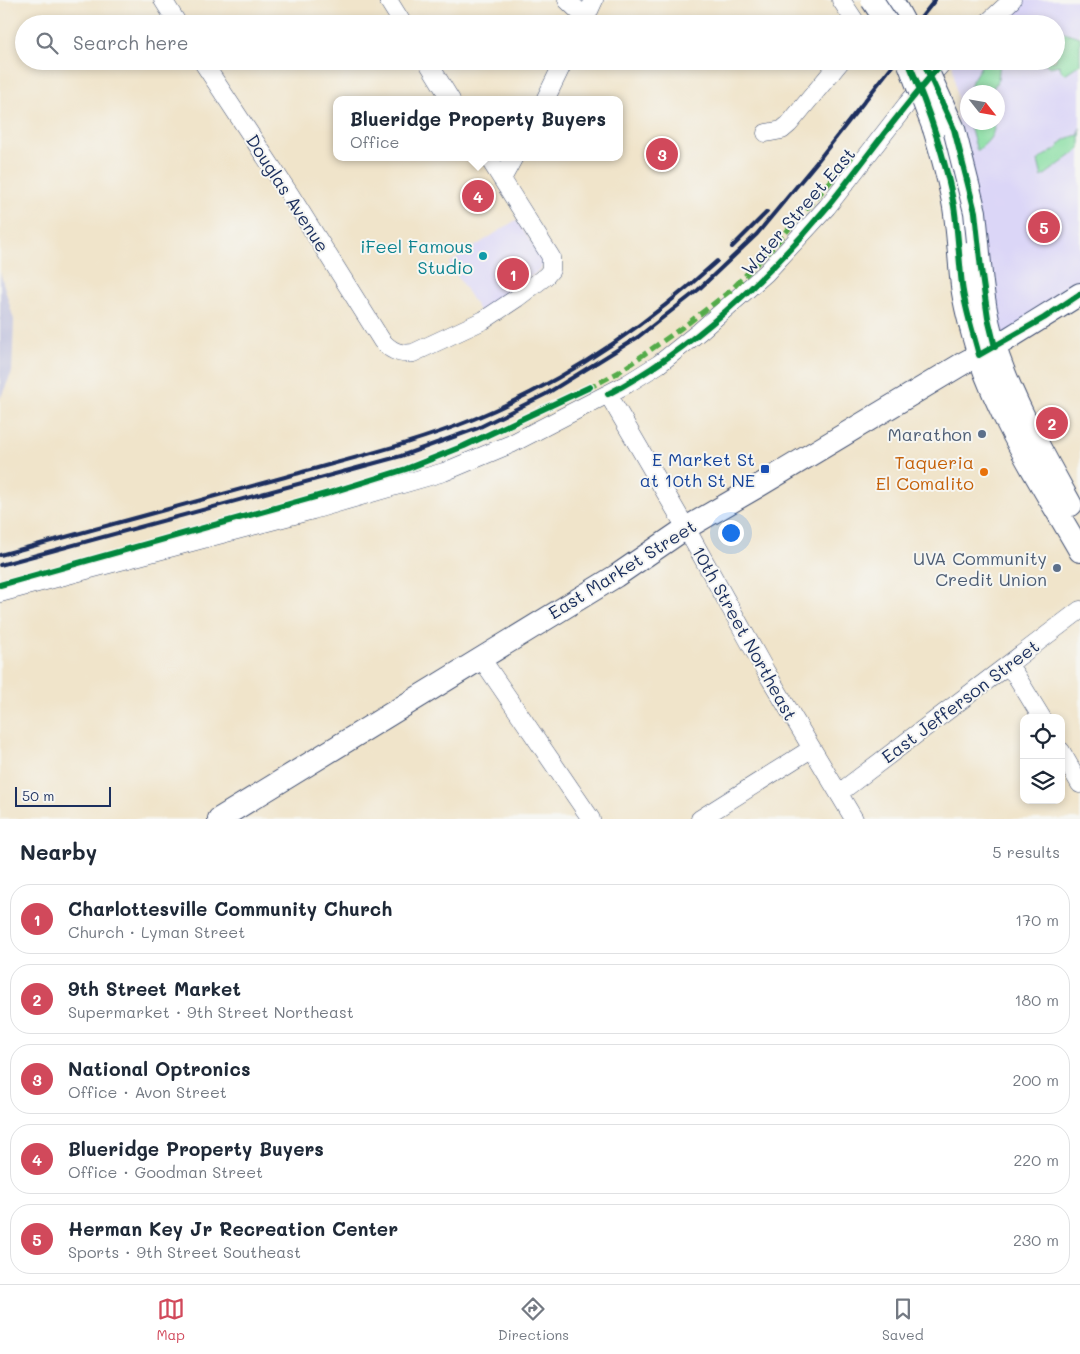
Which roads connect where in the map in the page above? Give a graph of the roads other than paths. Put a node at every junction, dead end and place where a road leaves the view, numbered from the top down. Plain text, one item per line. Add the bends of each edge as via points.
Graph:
1 (163, 0) edge
2 (388, 0) edge
3 (568, 0) edge
4 (594, 0) edge
5 (841, 0) edge
6 (872, 0) edge
7 (892, 0) edge
8 (1012, 0) edge
9 (172, 15) edge
10 (397, 15) edge
11 (579, 15) edge
12 (587, 15) edge
13 (851, 15) edge
14 (880, 15) edge
15 (882, 15) edge
16 (900, 15) edge
17 (996, 15) edge
18 (208, 70) edge
19 (433, 70) edge
20 (560, 70) edge
21 (834, 70) edge
22 (911, 70) edge
23 (927, 70) edge
24 (936, 70) edge
25 (449, 96) edge
26 (547, 96) edge
27 (766, 132) dead end
28 (491, 161) edge
29 (512, 161) edge
30 (502, 179) junction
31 (1080, 294) edge
32 (987, 351) junction
33 (608, 394) junction
34 (1080, 521) edge
35 (686, 528) junction
36 (1080, 551) edge
37 (0, 593) edge
38 (1080, 610) edge
39 (481, 658) junction
40 (1006, 666) junction
41 (1040, 714) edge
42 (811, 748) junction
43 (1065, 758) edge
44 (1080, 784) edge
45 (839, 793) junction
46 (219, 819) edge
47 (591, 819) edge
48 (700, 819) edge
49 (854, 819) edge

1 - 9 street
2 - 10 street
3 - 11 street
4 - 12 street
5 - 13 street
6 - 15 main road, bridge
7 - 14 street
7 - 16 main road
8 - 17 street
18 - 30 street, Douglas Avenue via 382,342 391,350 413,353 484,320 551,270 551,257
19 - 25 street
20 - 26 street
21 - 27 street via 789,124 782,130
22 - 32 main road, bridge via 945,166 954,206 965,303
23 - 32 main road, bridge via 954,129 976,212 988,318
24 - 33 street, Water Street East via 827,207 766,273 715,320 659,364
28 - 30 street
29 - 30 street
31 - 32 main road, East Market Street
32 - 34 main road via 1010,387
32 - 35 main road, East Market Street
32 - 36 main road via 993,394
33 - 35 street, 10th Street Northeast
33 - 37 street, Water Street East via 511,444 444,472
35 - 39 main road, East Market Street via 616,576
35 - 42 street, 10th Street Northeast
38 - 40 street, East Jefferson Street
39 - 46 main road, East Market Street
39 - 47 street
40 - 41 street via 1016,674
40 - 45 street, East Jefferson Street
42 - 45 street, 10th Street Northeast
42 - 48 street
43 - 44 street
45 - 49 street, 10th Street Northeast

